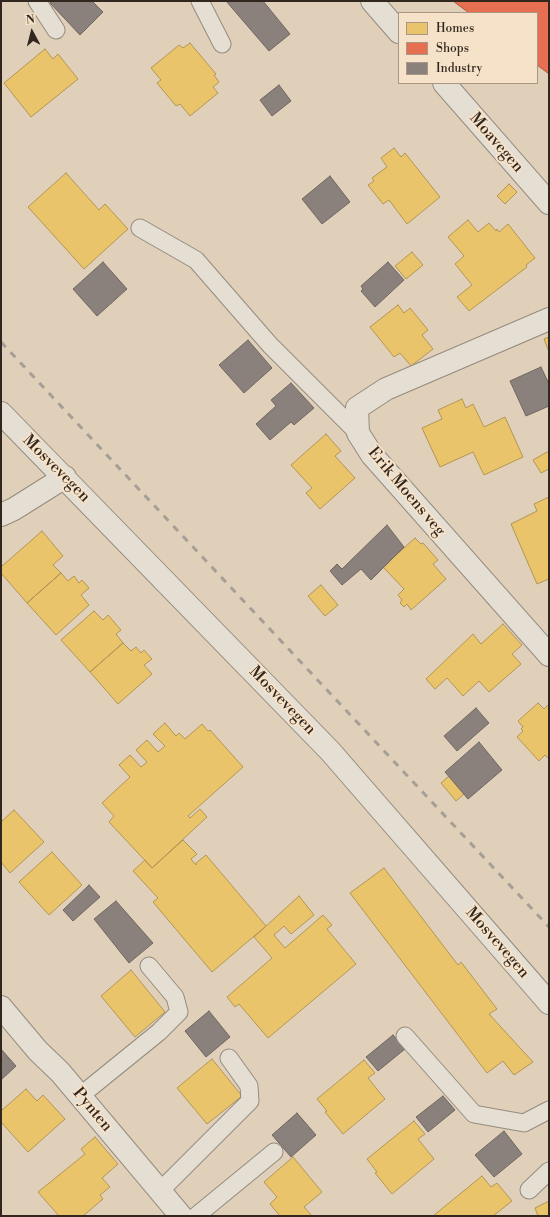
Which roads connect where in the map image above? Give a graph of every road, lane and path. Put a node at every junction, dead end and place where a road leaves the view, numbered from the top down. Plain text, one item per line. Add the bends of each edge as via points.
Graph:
1 (37, 1) edge
2 (200, 1) edge
3 (372, 1) edge
4 (56, 30) dead end
5 (398, 31) edge
6 (222, 44) dead end
7 (445, 84) edge
8 (549, 203) edge
9 (140, 228) dead end
10 (549, 319) edge
11 (1, 413) edge
12 (358, 433) junction
13 (65, 477) junction
14 (1, 515) edge
15 (549, 655) edge
16 (149, 966) dead end
17 (549, 1003) edge
18 (1, 1007) edge
19 (405, 1036) dead end
20 (229, 1058) dead end
21 (80, 1096) junction
22 (549, 1110) edge
23 (274, 1152) dead end
24 (549, 1171) edge
25 (530, 1190) dead end
26 (160, 1191) junction
27 (181, 1216) edge
28 (196, 1216) edge

1 - 4 lane
2 - 6 lane
3 - 5 street
7 - 8 street, Moavegen
9 - 12 lane via 196,260 270,345
10 - 12 street, Erik Moens veg via 386,389 357,408
11 - 13 street, Mosvevegen
12 - 15 street, Erik Moens veg via 372,455
13 - 14 street
13 - 17 street, Mosvevegen via 330,751
16 - 21 lane via 175,997 179,1012 159,1032
18 - 21 street, Pynten
19 - 22 lane via 474,1114 524,1122
20 - 26 lane via 249,1086 250,1101
21 - 26 street, Pynten
23 - 28 lane
24 - 25 lane
26 - 27 street, Pynten

